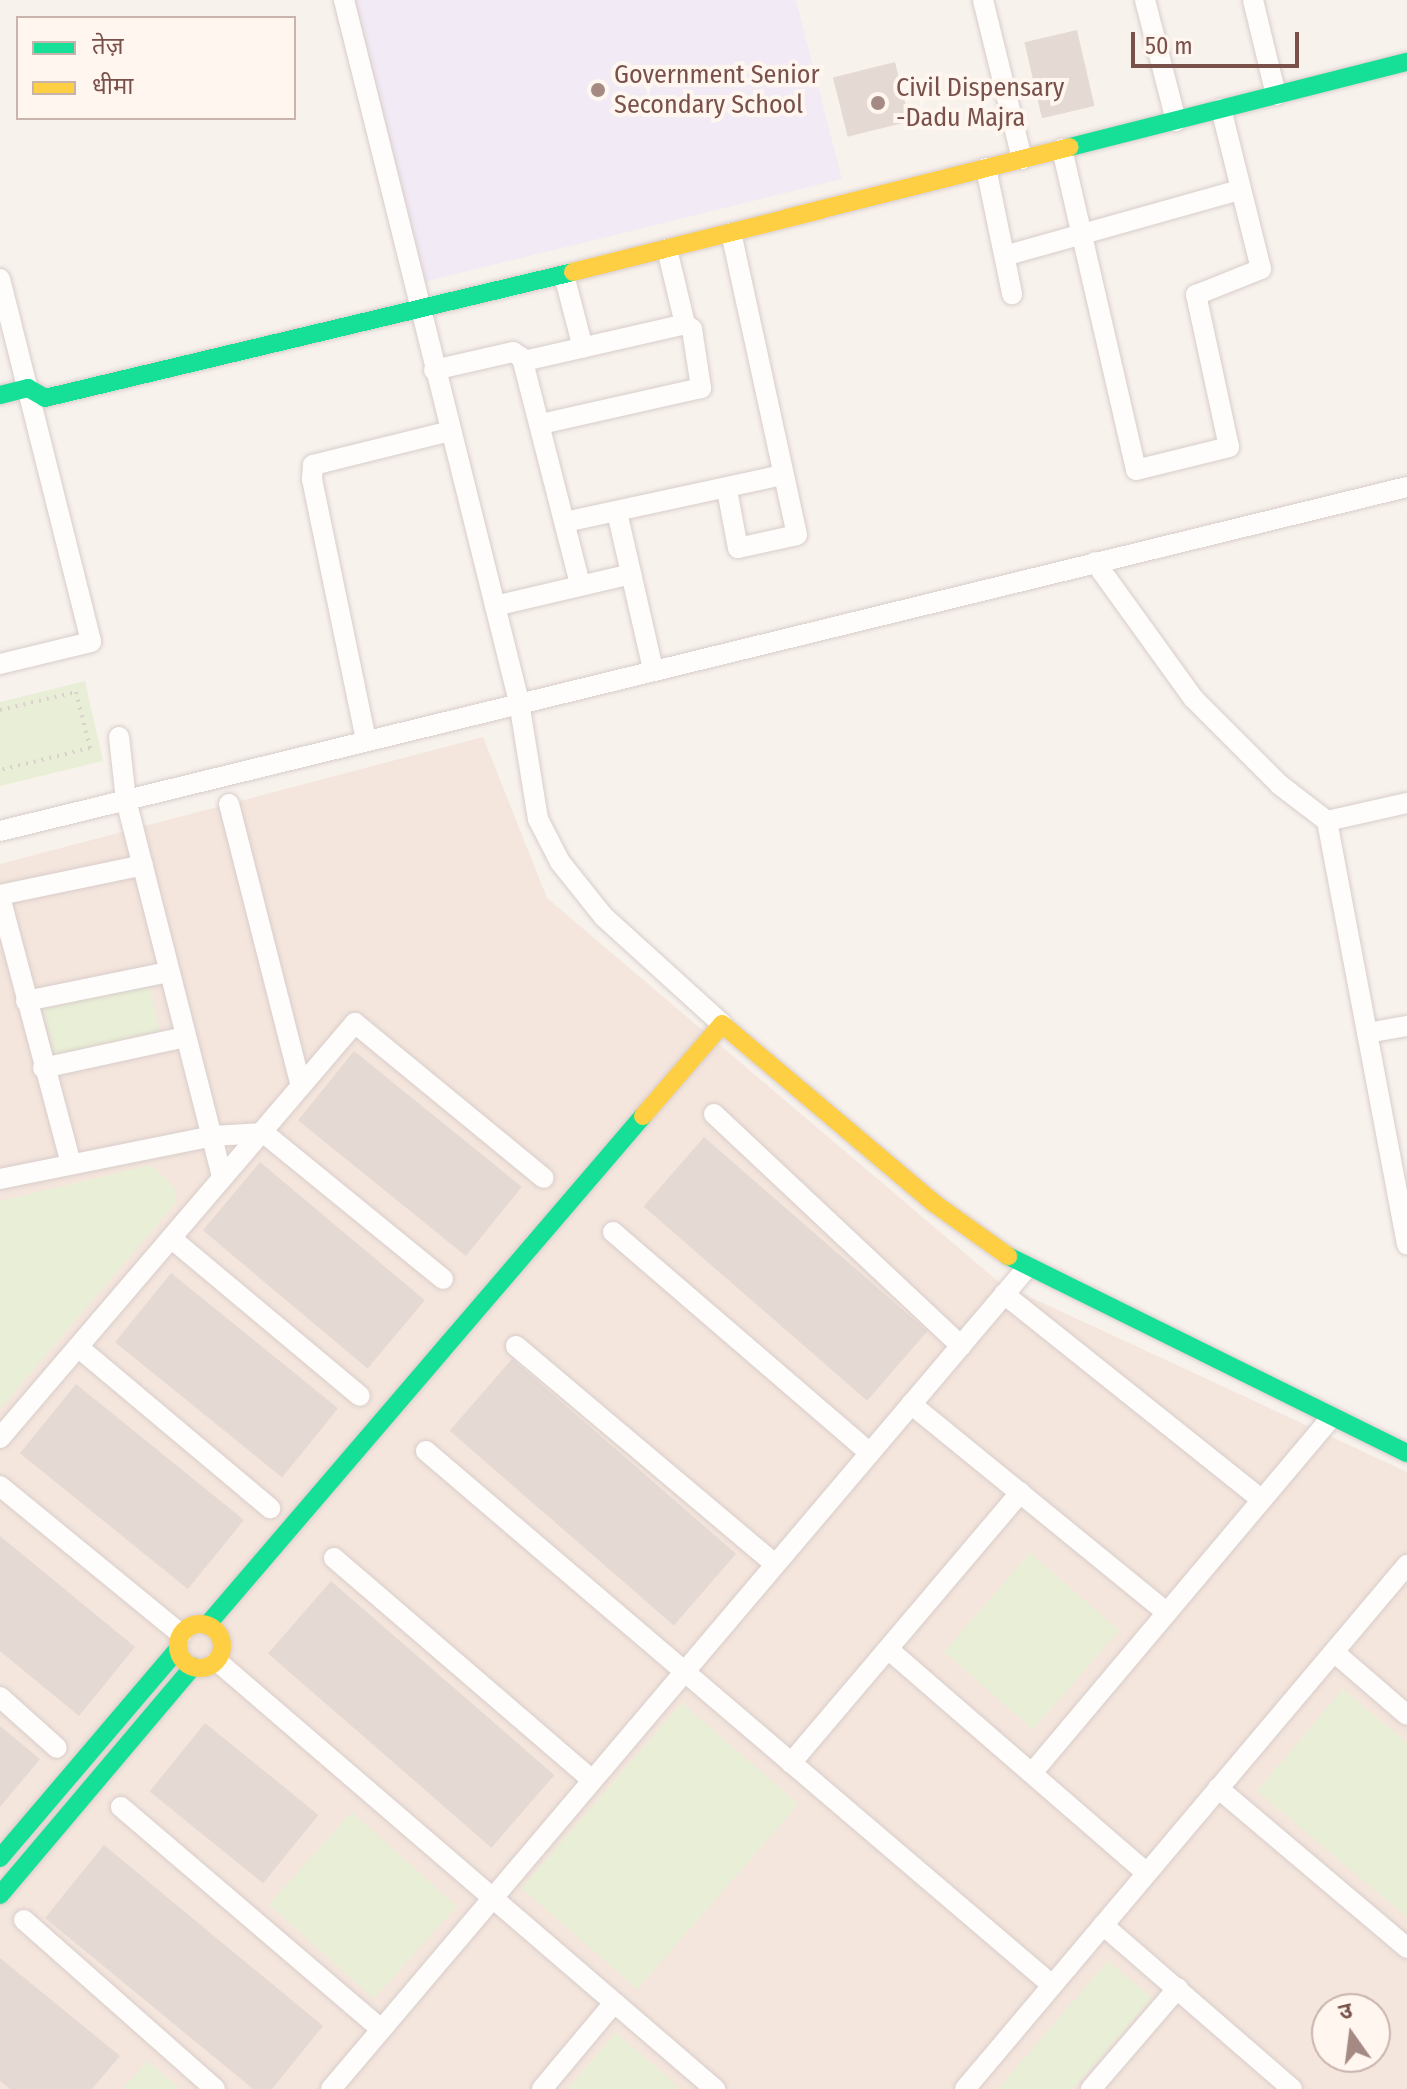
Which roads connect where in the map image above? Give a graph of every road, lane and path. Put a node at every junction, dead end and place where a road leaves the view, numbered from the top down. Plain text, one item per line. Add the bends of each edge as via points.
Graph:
1 (344, 0) edge
2 (983, 0) edge
3 (1145, 0) edge
4 (1253, 0) edge
5 (1407, 62) edge
6 (1276, 95) junction
7 (1221, 109) junction
8 (1176, 121) junction
9 (1062, 149) junction
10 (1022, 159) junction
11 (986, 168) junction
12 (1239, 190) junction
13 (731, 233) junction
14 (1082, 235) junction
15 (667, 249) junction
16 (1008, 255) junction
17 (564, 275) junction
18 (0, 279) edge
19 (1012, 294) dead end
20 (419, 311) junction
21 (685, 324) junction
22 (583, 348) junction
23 (524, 361) junction
24 (434, 370) junction
25 (28, 388) junction
26 (0, 395) edge
27 (541, 424) junction
28 (450, 431) junction
29 (783, 475) junction
30 (1407, 487) edge
31 (727, 490) junction
32 (617, 512) junction
33 (565, 522) junction
34 (1095, 562) junction
35 (631, 574) junction
36 (580, 584) junction
37 (495, 606) junction
38 (0, 664) edge
39 (653, 669) junction
40 (519, 702) junction
41 (0, 710) edge
42 (119, 737) dead end
43 (366, 740) junction
44 (0, 770) edge
45 (126, 800) junction
46 (1407, 803) edge
47 (229, 804) dead end
48 (1327, 821) junction
49 (0, 831) edge
50 (143, 865) junction
51 (0, 896) edge
52 (169, 972) junction
53 (26, 1001) junction
54 (722, 1024) junction
55 (1407, 1026) edge
56 (1367, 1033) junction
57 (185, 1037) junction
58 (43, 1068) junction
59 (301, 1086) junction
60 (714, 1114) dead end
61 (264, 1133) junction
62 (213, 1136) junction
63 (1398, 1144) edge
64 (71, 1164) junction
65 (222, 1177) junction
66 (544, 1178) dead end
67 (0, 1179) edge
68 (613, 1232) dead end
69 (171, 1238) junction
70 (1407, 1245) edge
71 (1026, 1269) junction
72 (443, 1279) dead end
73 (1004, 1294) junction
74 (516, 1346) dead end
75 (961, 1346) junction
76 (78, 1347) junction
77 (360, 1396) dead end
78 (911, 1404) junction
79 (1331, 1418) junction
80 (0, 1438) edge
81 (426, 1451) dead end
82 (870, 1453) junction
83 (1407, 1453) edge
84 (0, 1486) edge
85 (1021, 1492) junction
86 (1262, 1500) junction
87 (270, 1508) dead end
88 (334, 1558) dead end
89 (775, 1564) junction
90 (1407, 1565) edge
91 (1167, 1613) junction
92 (208, 1624) junction
93 (180, 1642) junction
94 (888, 1649) junction
95 (1334, 1652) junction
96 (217, 1661) junction
97 (193, 1667) junction
98 (683, 1673) junction
99 (0, 1697) edge
100 (1407, 1715) edge
101 (57, 1748) dead end
102 (791, 1763) junction
103 (1032, 1773) junction
104 (592, 1780) junction
105 (1218, 1788) junction
106 (121, 1807) dead end
107 (0, 1858) edge
108 (1147, 1873) junction
109 (0, 1895) edge
110 (493, 1898) junction
111 (24, 1920) dead end
112 (1103, 1925) junction
113 (1407, 1948) edge
114 (1052, 1985) junction
115 (1178, 1988) junction
116 (614, 2003) junction
117 (381, 2029) junction
118 (215, 2089) edge
119 (331, 2089) edge
120 (542, 2089) edge
121 (715, 2089) edge
122 (965, 2089) edge
123 (1091, 2089) edge
124 (1292, 2089) edge

1 - 20 street
2 - 10 street
3 - 8 street
4 - 6 street
5 - 6 street
6 - 7 street
7 - 8 street
7 - 12 street
8 - 9 street
9 - 10 street
9 - 14 street
10 - 11 street
11 - 13 street
11 - 16 street
12 - 14 street
12 - 14 street via 1261,269 1196,295 1229,447 1136,470
13 - 15 street
13 - 29 street
14 - 16 street
15 - 17 street
15 - 21 street
16 - 19 street
17 - 20 street
17 - 22 street
18 - 25 street
20 - 24 street
20 - 25 street via 45,398
21 - 22 street
21 - 27 street via 692,329 701,388
22 - 23 street
23 - 24 street via 513,352
23 - 27 street
24 - 28 street
25 - 26 street
25 - 38 street via 91,642
27 - 33 street
28 - 37 street
28 - 43 street via 313,465
29 - 31 street
29 - 31 street via 797,535 738,548
30 - 34 street
31 - 32 street
32 - 33 street
32 - 35 street
33 - 36 street
34 - 39 street
34 - 48 street via 1193,698 1280,785
35 - 36 street
35 - 39 street
36 - 37 street
37 - 40 street
39 - 40 street
40 - 43 street
40 - 54 street via 538,819 560,862 604,917
41 - 44 path via 76,692 90,748
42 - 45 street
43 - 45 street
45 - 49 street
45 - 50 street
46 - 48 street
47 - 59 street
48 - 56 street
50 - 51 street
50 - 52 street
51 - 53 street
52 - 53 street
52 - 57 street
53 - 58 street
54 - 71 street via 935,1204
54 - 92 street
55 - 56 street
56 - 63 street
57 - 58 street
57 - 62 street
58 - 64 street
59 - 61 street
59 - 66 street via 355,1023
60 - 75 street
61 - 62 street
61 - 65 street
61 - 72 street
62 - 64 street
62 - 65 street
63 - 70 street
64 - 67 street
65 - 69 street
68 - 82 street
69 - 76 street
69 - 77 street
71 - 73 street
71 - 79 street
73 - 75 street
73 - 86 street
74 - 89 street
75 - 78 street
76 - 80 street
76 - 87 street
78 - 82 street
78 - 85 street
79 - 83 street
79 - 86 street
81 - 98 street
82 - 89 street
84 - 93 street
85 - 91 street
85 - 94 street
86 - 91 street
88 - 104 street
89 - 98 street
90 - 95 street
91 - 103 street
92 - 93 street via 198,1623
92 - 96 street via 223,1645
93 - 97 street
93 - 107 street
94 - 102 street
94 - 103 street
95 - 100 street
95 - 105 street
96 - 97 street
96 - 110 street
97 - 109 street
98 - 102 street
98 - 104 street
99 - 101 street
102 - 114 street
103 - 108 street
104 - 110 street
105 - 108 street
105 - 113 street
106 - 117 street
108 - 112 street
110 - 116 street
110 - 117 street
111 - 118 street
112 - 114 street
112 - 115 street
114 - 122 street
115 - 123 street
115 - 124 street
116 - 120 street
116 - 121 street
117 - 119 street

